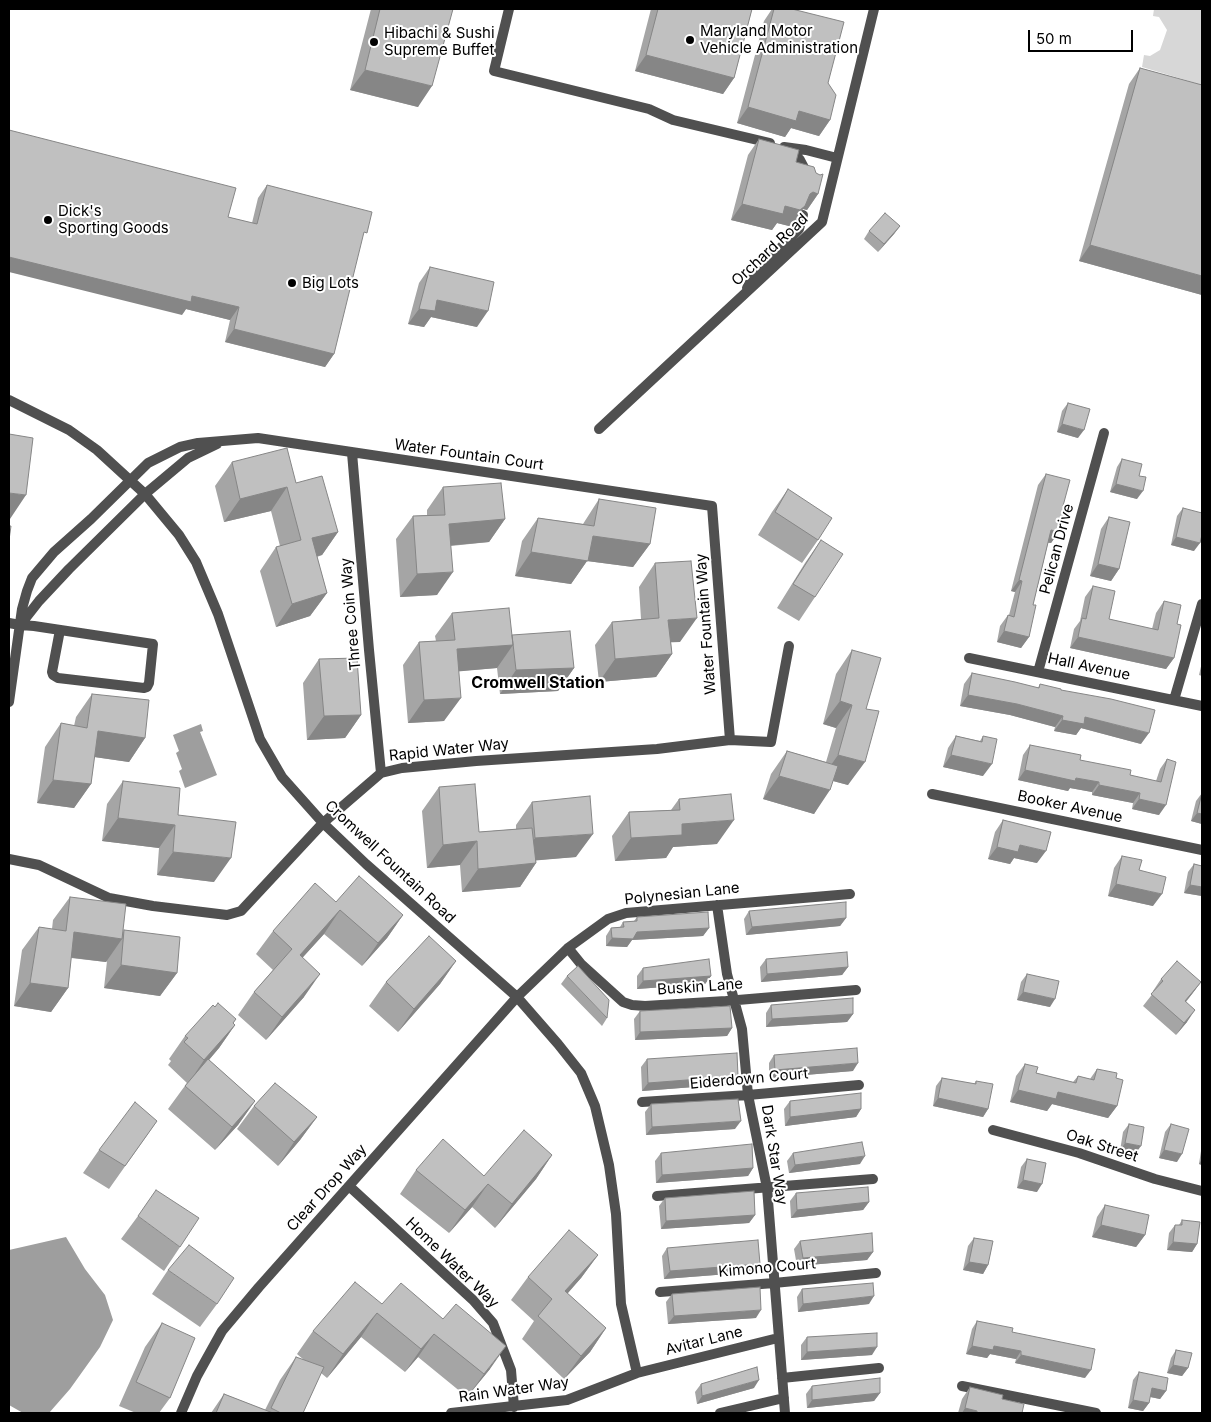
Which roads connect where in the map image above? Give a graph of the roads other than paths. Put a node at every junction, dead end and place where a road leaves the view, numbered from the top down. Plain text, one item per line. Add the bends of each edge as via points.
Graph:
1 (509, 9) edge
2 (874, 9) edge
3 (788, 148) junction
4 (837, 158) junction
5 (810, 184) edge
6 (803, 215) edge
7 (743, 295) junction
8 (9, 400) edge
9 (599, 429) dead end
10 (1104, 433) dead end
11 (222, 441) junction
12 (352, 453) junction
13 (130, 481) junction
14 (145, 494) junction
15 (712, 506) joint
16 (1202, 604) edge
17 (9, 623) edge
18 (20, 625) junction
19 (60, 630) junction
20 (789, 646) dead end
21 (969, 658) dead end
22 (1038, 672) junction
23 (1174, 700) junction
24 (9, 702) edge
25 (1202, 706) edge
26 (730, 740) junction
27 (381, 773) junction
28 (932, 794) dead end
29 (323, 822) junction
30 (1202, 850) edge
31 (9, 853) edge
32 (9, 861) edge
33 (850, 894) dead end
34 (717, 905) junction
35 (568, 948) junction
36 (856, 990) dead end
37 (517, 997) junction
38 (734, 1000) junction
39 (859, 1085) dead end
40 (748, 1095) junction
41 (642, 1102) dead end
42 (993, 1130) dead end
43 (873, 1179) dead end
44 (349, 1186) junction
45 (767, 1188) junction
46 (1202, 1191) edge
47 (657, 1196) dead end
48 (876, 1273) dead end
49 (774, 1283) junction
50 (660, 1292) dead end
51 (778, 1338) junction
52 (879, 1368) dead end
53 (637, 1373) junction
54 (782, 1378) junction
55 (962, 1386) dead end
56 (784, 1398) junction
57 (514, 1407) junction
58 (181, 1413) edge
59 (451, 1413) edge
60 (720, 1413) edge
61 (785, 1413) edge
62 (1096, 1413) edge

1 - 3 street via 494,71 649,109 673,120
2 - 4 street, Orchard Road
3 - 4 street
3 - 5 street via 800,160
4 - 7 street, Orchard Road via 822,222
6 - 7 street via 799,229 754,275
7 - 9 street, Orchard Road
8 - 13 street, Cromwell Fountain Road via 69,430 97,450
10 - 22 street, Pelican Drive
11 - 12 street, Water Fountain Court via 258,438
11 - 13 street, Water Fountain Court via 180,446 148,463
11 - 14 street, Water Fountain Court via 188,458
12 - 15 street, Water Fountain Court
12 - 27 street, Three Coin Way
13 - 14 street, Cromwell Fountain Road
13 - 18 street, Water Fountain Court via 54,552 32,578
14 - 18 street, Water Fountain Court via 39,600
14 - 29 street, Cromwell Fountain Road via 196,562 218,614 260,739 271,761
15 - 26 street, Water Fountain Way
16 - 23 street
17 - 18 street
18 - 19 street
18 - 24 street, Water Fountain Court
19 - 19 street via 153,644 147,687 53,675
20 - 26 street, Rapid Water Way via 771,742
21 - 22 street, Hall Avenue
22 - 23 street, Hall Avenue
23 - 25 street, Hall Avenue
26 - 27 street, Rapid Water Way via 657,749 476,761
27 - 29 street, Rapid Water Way
28 - 30 street, Booker Avenue
29 - 32 street, Rapid Water Way via 241,911 227,915 109,898 39,865
29 - 37 street, Cromwell Fountain Road
31 - 32 street
33 - 34 street, Polynesian Lane
34 - 35 street, Polynesian Lane via 626,913 608,919
34 - 38 street, Dark Star Way
35 - 37 street, Polynesian Lane
35 - 38 street, Buskin Lane via 623,1002 632,1005
36 - 38 street, Buskin Lane
37 - 44 street, Clear Drop Way
37 - 53 street, Cromwell Fountain Road via 581,1073 595,1106 616,1214 620,1304
38 - 40 street, Dark Star Way via 742,1029
39 - 40 street, Eiderdown Court
40 - 41 street, Eiderdown Court
40 - 45 street, Dark Star Way
42 - 46 street, Oak Street
43 - 45 street
44 - 57 street, Home Water Way via 474,1300 494,1324 511,1370
44 - 58 street, Clear Drop Way via 222,1330
45 - 47 street
45 - 49 street, Dark Star Way
48 - 49 street, Kimono Court
49 - 50 street, Kimono Court
49 - 51 street, Dark Star Way
51 - 53 street, Avitar Lane
51 - 54 street, Dark Star Way
52 - 54 street
53 - 57 street, Rain Water Way via 567,1400
54 - 56 street, Dark Star Way
55 - 62 street
56 - 60 street
56 - 61 street, Dark Star Way
57 - 59 street, Rain Water Way

